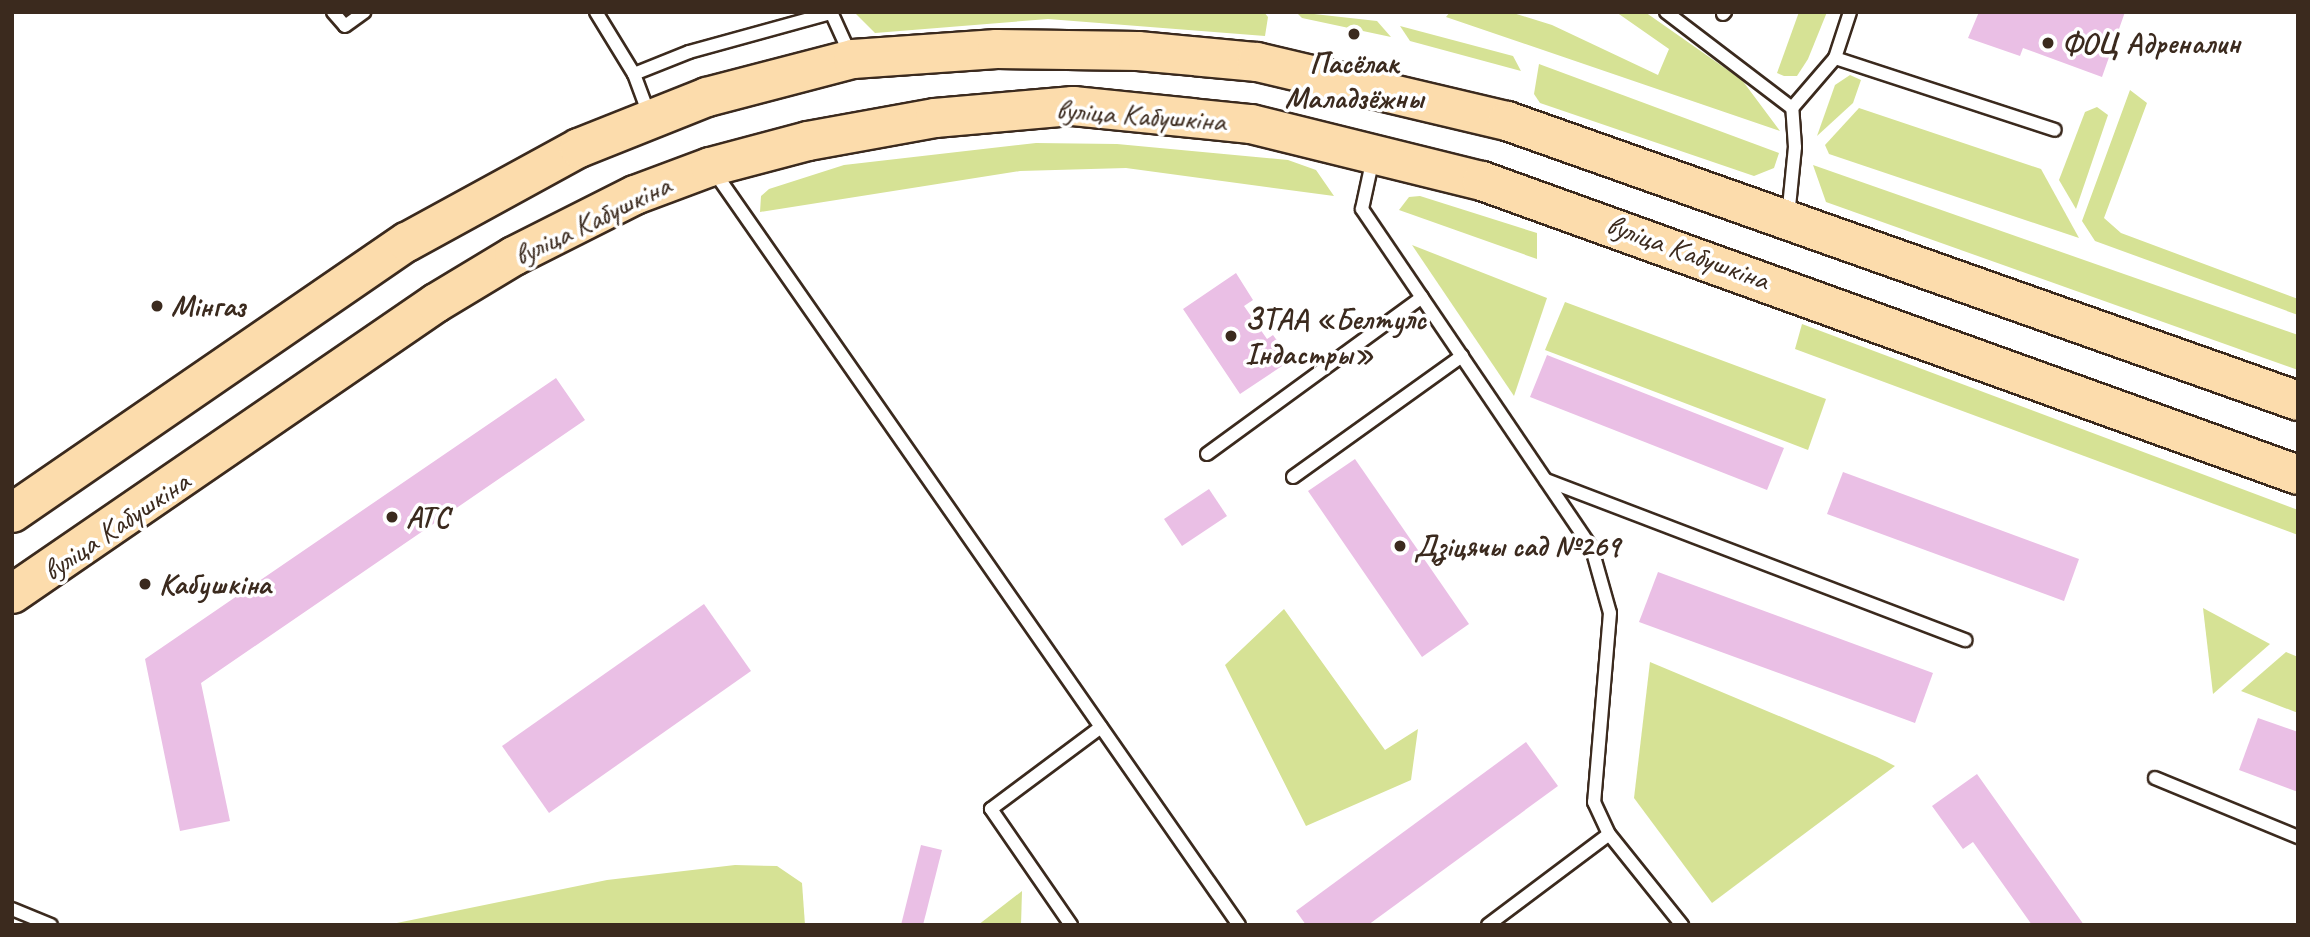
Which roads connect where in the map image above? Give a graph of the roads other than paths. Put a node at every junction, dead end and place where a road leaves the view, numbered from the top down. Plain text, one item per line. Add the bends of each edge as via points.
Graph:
1 (333, 12) edge
2 (364, 12) edge
3 (596, 12) edge
4 (1666, 12) edge
5 (1850, 12) edge
6 (831, 13) edge
7 (997, 49) junction
8 (1835, 58) junction
9 (853, 60) junction
10 (635, 74) junction
11 (1792, 108) junction
12 (1000, 111) junction
13 (650, 119) junction
14 (2055, 130) dead end
15 (1374, 151) junction
16 (710, 167) junction
17 (1788, 221) junction
18 (1422, 298) junction
19 (1462, 356) junction
20 (2298, 401) edge
21 (1208, 454) dead end
22 (2298, 475) edge
23 (1293, 477) dead end
24 (1546, 480) junction
25 (12, 513) edge
26 (12, 594) edge
27 (1966, 640) dead end
28 (1101, 727) junction
29 (2155, 778) dead end
30 (1609, 834) junction
31 (2298, 837) edge
32 (12, 909) edge
33 (51, 925) edge
34 (1071, 925) edge
35 (1239, 925) edge
36 (1488, 925) edge
37 (1682, 925) edge

1 - 2 lane via 345,26
3 - 10 lane
4 - 11 lane
5 - 8 lane
6 - 9 lane
6 - 10 lane via 689,52
7 - 9 main road, вуліца Кабушкіна
7 - 12 main road
7 - 17 main road, вуліца Кабушкіна via 1198,56 1376,86 1507,121
8 - 11 lane
8 - 14 lane
9 - 13 main road, вуліца Кабушкіна via 707,97
10 - 13 lane
11 - 17 lane via 1795,147
12 - 15 main road, вуліца Кабушкіна via 1140,108 1251,124
12 - 16 main road, вуліца Кабушкіна via 808,141
13 - 25 main road, вуліца Кабушкіна via 512,181 407,242
15 - 18 lane via 1362,209
15 - 22 main road, вуліца Кабушкіна via 1560,205
16 - 26 main road, вуліца Кабушкіна via 577,223 436,303
16 - 28 lane
17 - 20 main road, вуліца Кабушкіна
18 - 19 lane
18 - 21 lane
19 - 23 lane
19 - 24 lane
24 - 27 lane
24 - 30 lane via 1592,549 1610,613 1594,802
28 - 34 lane via 991,808
28 - 35 lane
29 - 31 lane
30 - 36 lane
30 - 37 lane
32 - 33 lane

